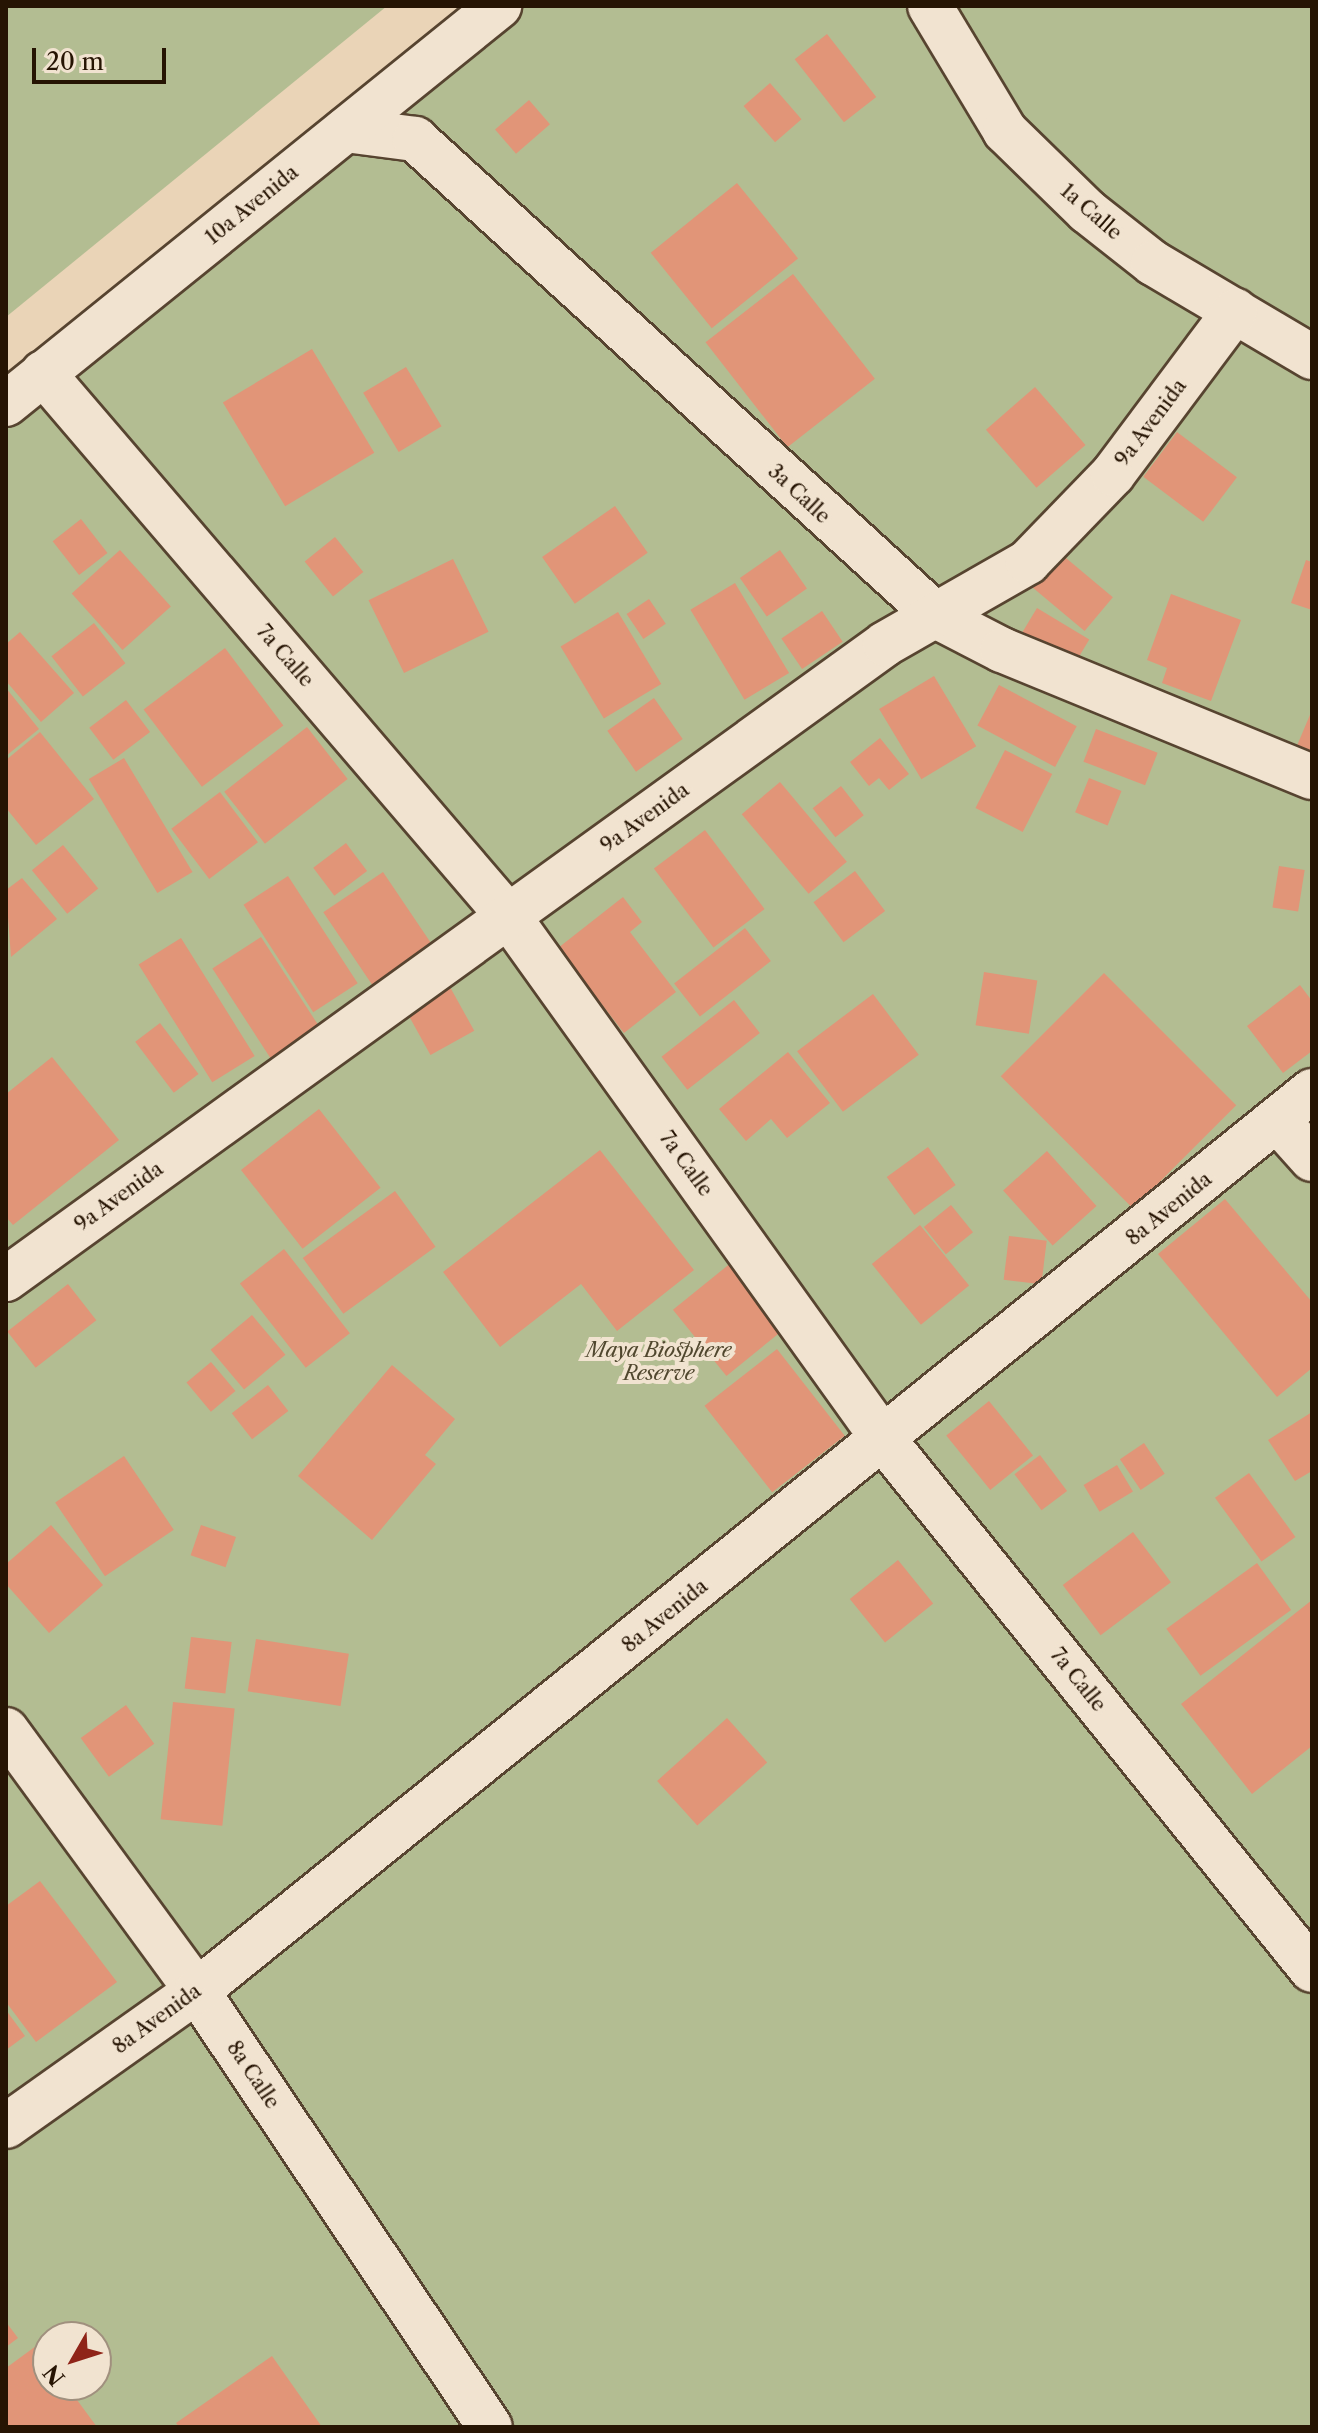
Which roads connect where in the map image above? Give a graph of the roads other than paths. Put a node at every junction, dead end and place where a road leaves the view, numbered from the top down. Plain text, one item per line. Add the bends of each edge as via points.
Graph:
1 (499, 6) edge
2 (930, 6) edge
3 (346, 130) junction
4 (1235, 311) junction
5 (1312, 357) edge
6 (43, 373) junction
7 (6, 404) edge
8 (938, 617) junction
9 (1312, 777) edge
10 (509, 917) junction
11 (1312, 1091) edge
12 (1278, 1121) junction
13 (1312, 1159) edge
14 (6, 1279) edge
15 (884, 1440) junction
16 (6, 1730) edge
17 (1312, 1970) edge
18 (197, 1991) junction
19 (6, 2126) edge
20 (490, 2427) edge

1 - 3 street, 10a Avenida
2 - 4 street, 1a Calle via 977,89 1042,169 1153,263
3 - 6 street, 10a Avenida
3 - 8 street, 3a Calle via 415,139
4 - 5 street, 1a Calle
4 - 8 street, 9a Avenida via 1072,519 1028,562
6 - 7 street, 10a Avenida
6 - 10 street, 7a Calle
8 - 9 street, 3a Calle via 1015,656
8 - 10 street, 9a Avenida via 885,644
10 - 14 street, 9a Avenida
10 - 15 street, 7a Calle
11 - 12 street, 8a Avenida
12 - 13 street
12 - 15 street, 8a Avenida
15 - 17 street, 7a Calle
15 - 18 street, 8a Avenida
16 - 18 street, 8a Calle
18 - 19 street, 8a Avenida
18 - 20 street, 8a Calle

